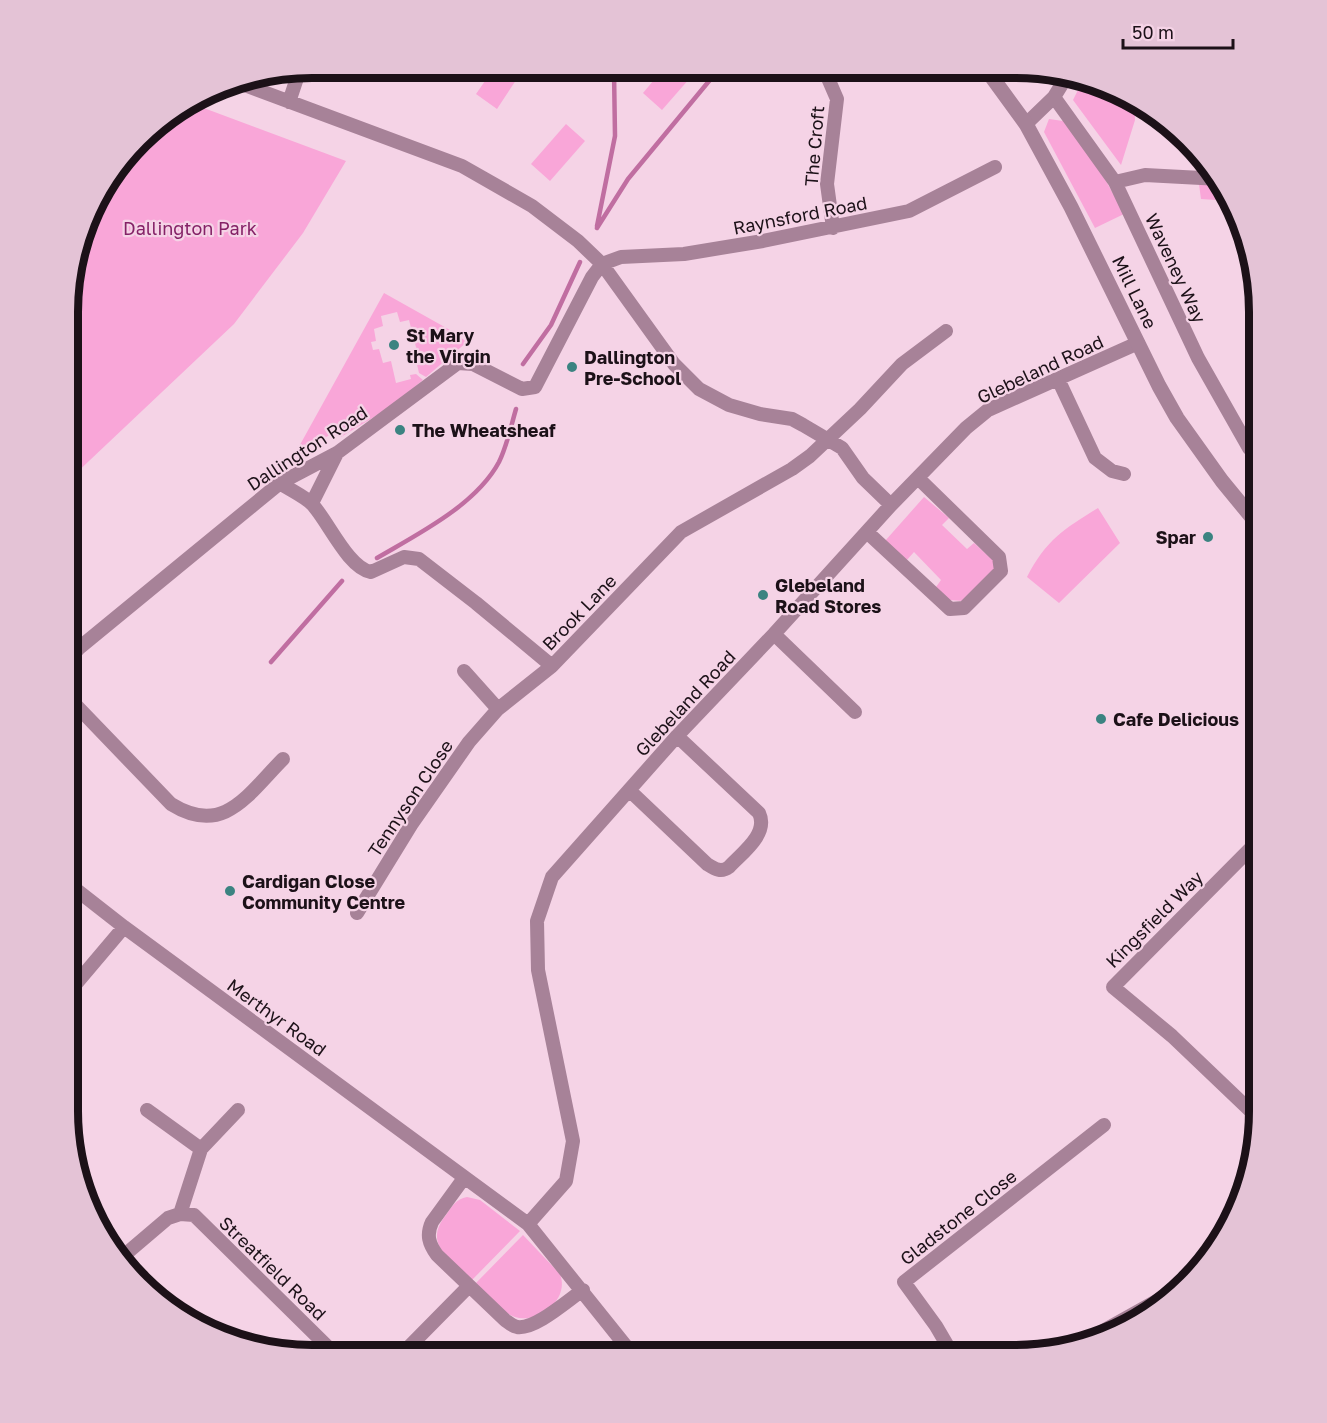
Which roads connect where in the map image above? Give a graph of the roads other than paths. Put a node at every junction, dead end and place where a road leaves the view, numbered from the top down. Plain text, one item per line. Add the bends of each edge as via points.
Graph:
1 (828, 78) edge
2 (993, 78) edge
3 (297, 79) edge
4 (1062, 83) edge
5 (249, 87) edge
6 (1054, 97) junction
7 (289, 102) junction
8 (1026, 124) junction
9 (995, 167) dead end
10 (1207, 178) edge
11 (1115, 182) junction
12 (833, 228) junction
13 (602, 264) junction
14 (946, 331) dead end
15 (1138, 343) junction
16 (1058, 379) junction
17 (1249, 436) edge
18 (826, 440) junction
19 (337, 453) junction
20 (918, 478) junction
21 (280, 483) junction
22 (1106, 485) dead end
23 (312, 503) junction
24 (891, 505) junction
25 (1249, 514) edge
26 (868, 532) junction
27 (774, 634) junction
28 (78, 649) edge
29 (552, 666) junction
30 (464, 671) dead end
31 (78, 707) edge
32 (498, 709) junction
33 (855, 712) dead end
34 (677, 736) junction
35 (283, 759) dead end
36 (629, 790) junction
37 (1249, 850) edge
38 (78, 891) edge
39 (357, 913) dead end
40 (124, 927) junction
41 (78, 981) edge
42 (1249, 1109) edge
43 (147, 1110) dead end
44 (238, 1110) dead end
45 (1104, 1125) dead end
46 (201, 1149) junction
47 (464, 1178) junction
48 (180, 1214) junction
49 (528, 1224) junction
50 (126, 1253) edge
51 (469, 1286) junction
52 (583, 1290) junction
53 (326, 1345) edge
54 (410, 1345) edge
55 (625, 1345) edge
56 (947, 1345) edge

1 - 12 street, The Croft via 837,99 827,184
2 - 8 street, Mill Lane
3 - 7 street
4 - 6 street
5 - 7 street
6 - 8 street
6 - 11 street, Waveney Way
7 - 13 street via 462,166 532,206
8 - 15 street, Mill Lane
9 - 12 street, Raynsford Road via 909,211
10 - 11 street via 1146,175
11 - 17 street, Waveney Way via 1198,358
12 - 13 street, Raynsford Road via 684,254 621,257
13 - 18 street via 674,364 699,389 729,405 792,419
13 - 19 street, Dallington Road via 535,387 522,389 473,364 458,363
14 - 18 street, Brook Lane via 902,364
15 - 16 street, Glebeland Road
15 - 25 street, Mill Lane via 1183,426
16 - 20 street, Glebeland Road via 988,410
16 - 22 street via 1095,458 1118,473
18 - 24 street via 842,448 863,478
18 - 29 street, Brook Lane via 792,469 681,532
19 - 21 street, Dallington Road
19 - 23 street
20 - 24 street, Glebeland Road
20 - 26 street via 999,558 1001,571 964,608 950,609
21 - 23 street, Brook Lane
21 - 28 street, Dallington Road
23 - 29 street, Brook Lane via 363,570 370,572 404,557 419,559
24 - 26 street, Glebeland Road
26 - 27 street, Glebeland Road
27 - 33 street
27 - 34 street, Glebeland Road
29 - 32 street, Tennyson Close
30 - 32 street
31 - 35 street via 171,804 186,814 221,815 229,811
32 - 39 street, Tennyson Close via 469,742 417,816
34 - 36 street, Glebeland Road
34 - 36 street via 759,813 762,825 758,835 729,867 718,870
36 - 49 street, Glebeland Road via 552,877 537,921 538,970 573,1141 566,1181
37 - 42 street, Kingsfield Way via 1113,987 1172,1036
38 - 40 street, Merthyr Road
40 - 41 street
40 - 47 street, Merthyr Road
43 - 46 street
44 - 46 street
45 - 56 street, Gladstone Close via 904,1282
46 - 48 street
47 - 49 street, Merthyr Road
47 - 51 street via 432,1222 428,1235 432,1248
48 - 50 street via 168,1218
48 - 53 street, Streatfield Road via 194,1215
49 - 52 street, Merthyr Road
51 - 52 street via 512,1326 521,1328
51 - 54 street
52 - 55 street, Merthyr Road

